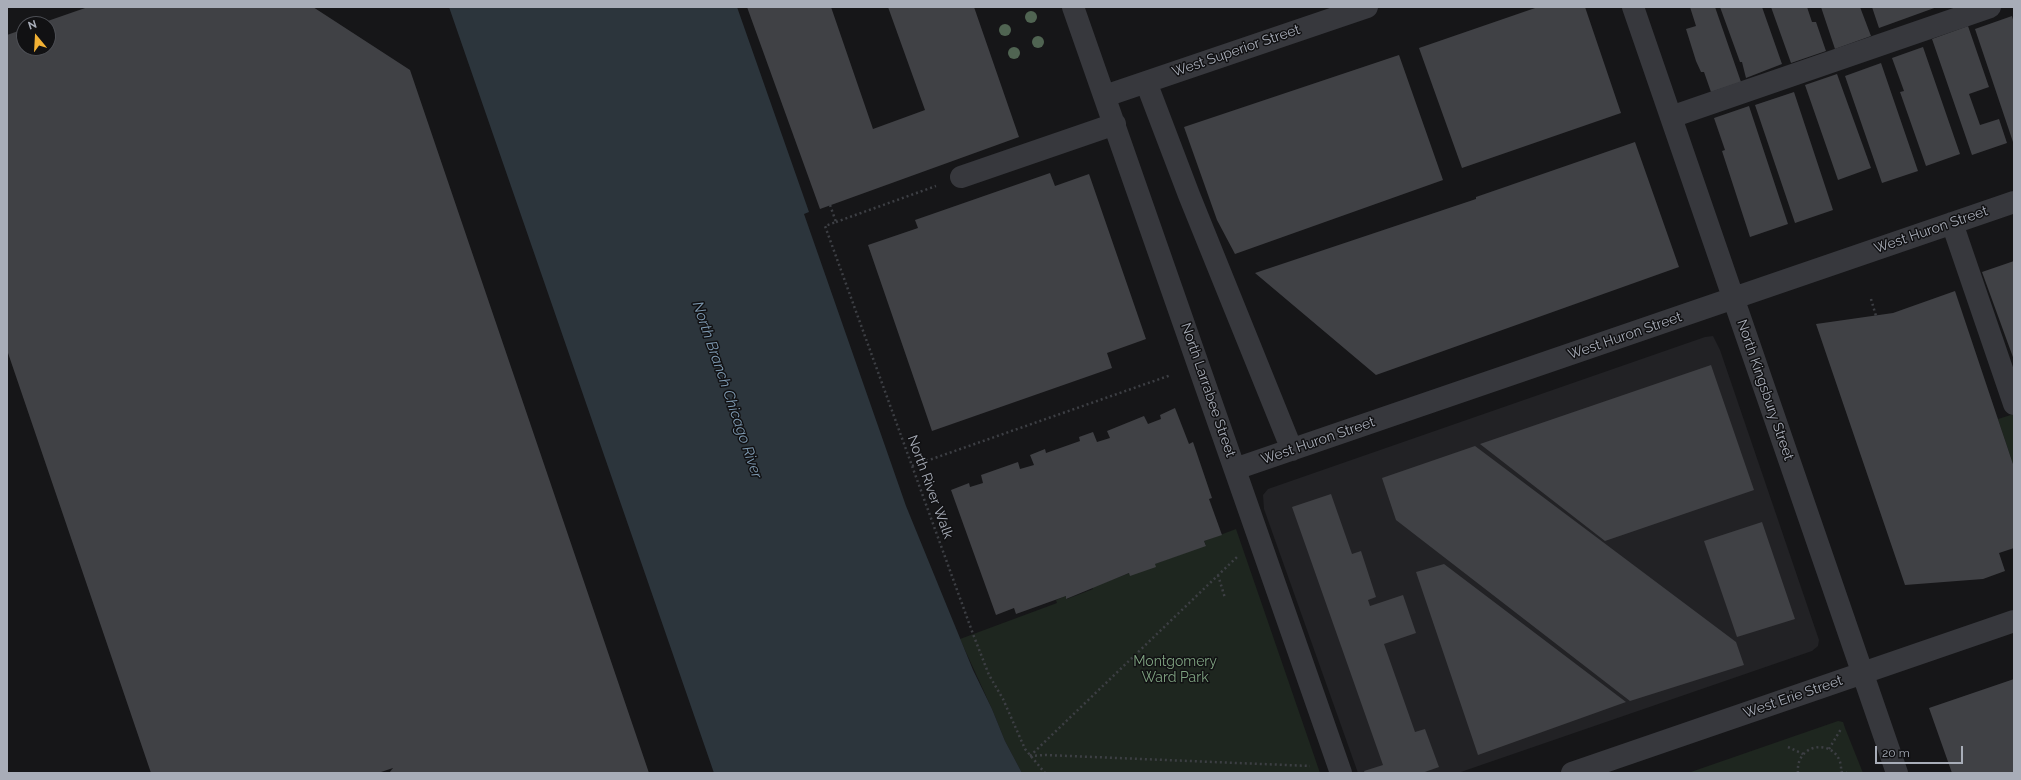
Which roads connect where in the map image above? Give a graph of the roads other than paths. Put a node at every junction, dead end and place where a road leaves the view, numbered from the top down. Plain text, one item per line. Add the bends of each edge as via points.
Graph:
1 (1074, 7) edge
2 (1367, 7) edge
3 (1633, 7) edge
4 (1990, 7) edge
5 (1146, 82) junction
6 (1105, 96) junction
7 (1671, 117) junction
8 (1115, 124) junction
9 (961, 177) road end
10 (2014, 202) edge
11 (1952, 223) junction
12 (1733, 298) junction
13 (2014, 404) edge
14 (1292, 450) junction
15 (1235, 470) junction
16 (2014, 621) edge
17 (1862, 673) junction
18 (1340, 770) edge
19 (1572, 773) edge
20 (1897, 773) edge

1 - 6 street, North Larrabee Street
2 - 5 street, West Superior Street
3 - 7 street, North Kingsbury Street
4 - 7 street
5 - 6 street, West Superior Street
5 - 14 street
6 - 8 street, North Larrabee Street
7 - 12 street, North Kingsbury Street
8 - 9 street
8 - 15 street, North Larrabee Street
10 - 11 street, West Huron Street
11 - 12 street, West Huron Street
11 - 13 street
12 - 14 street, West Huron Street
12 - 17 street, North Kingsbury Street
14 - 15 street, West Huron Street
15 - 18 street, North Larrabee Street
16 - 17 street, West Erie Street
17 - 19 street, West Erie Street
17 - 20 street, North Kingsbury Street

